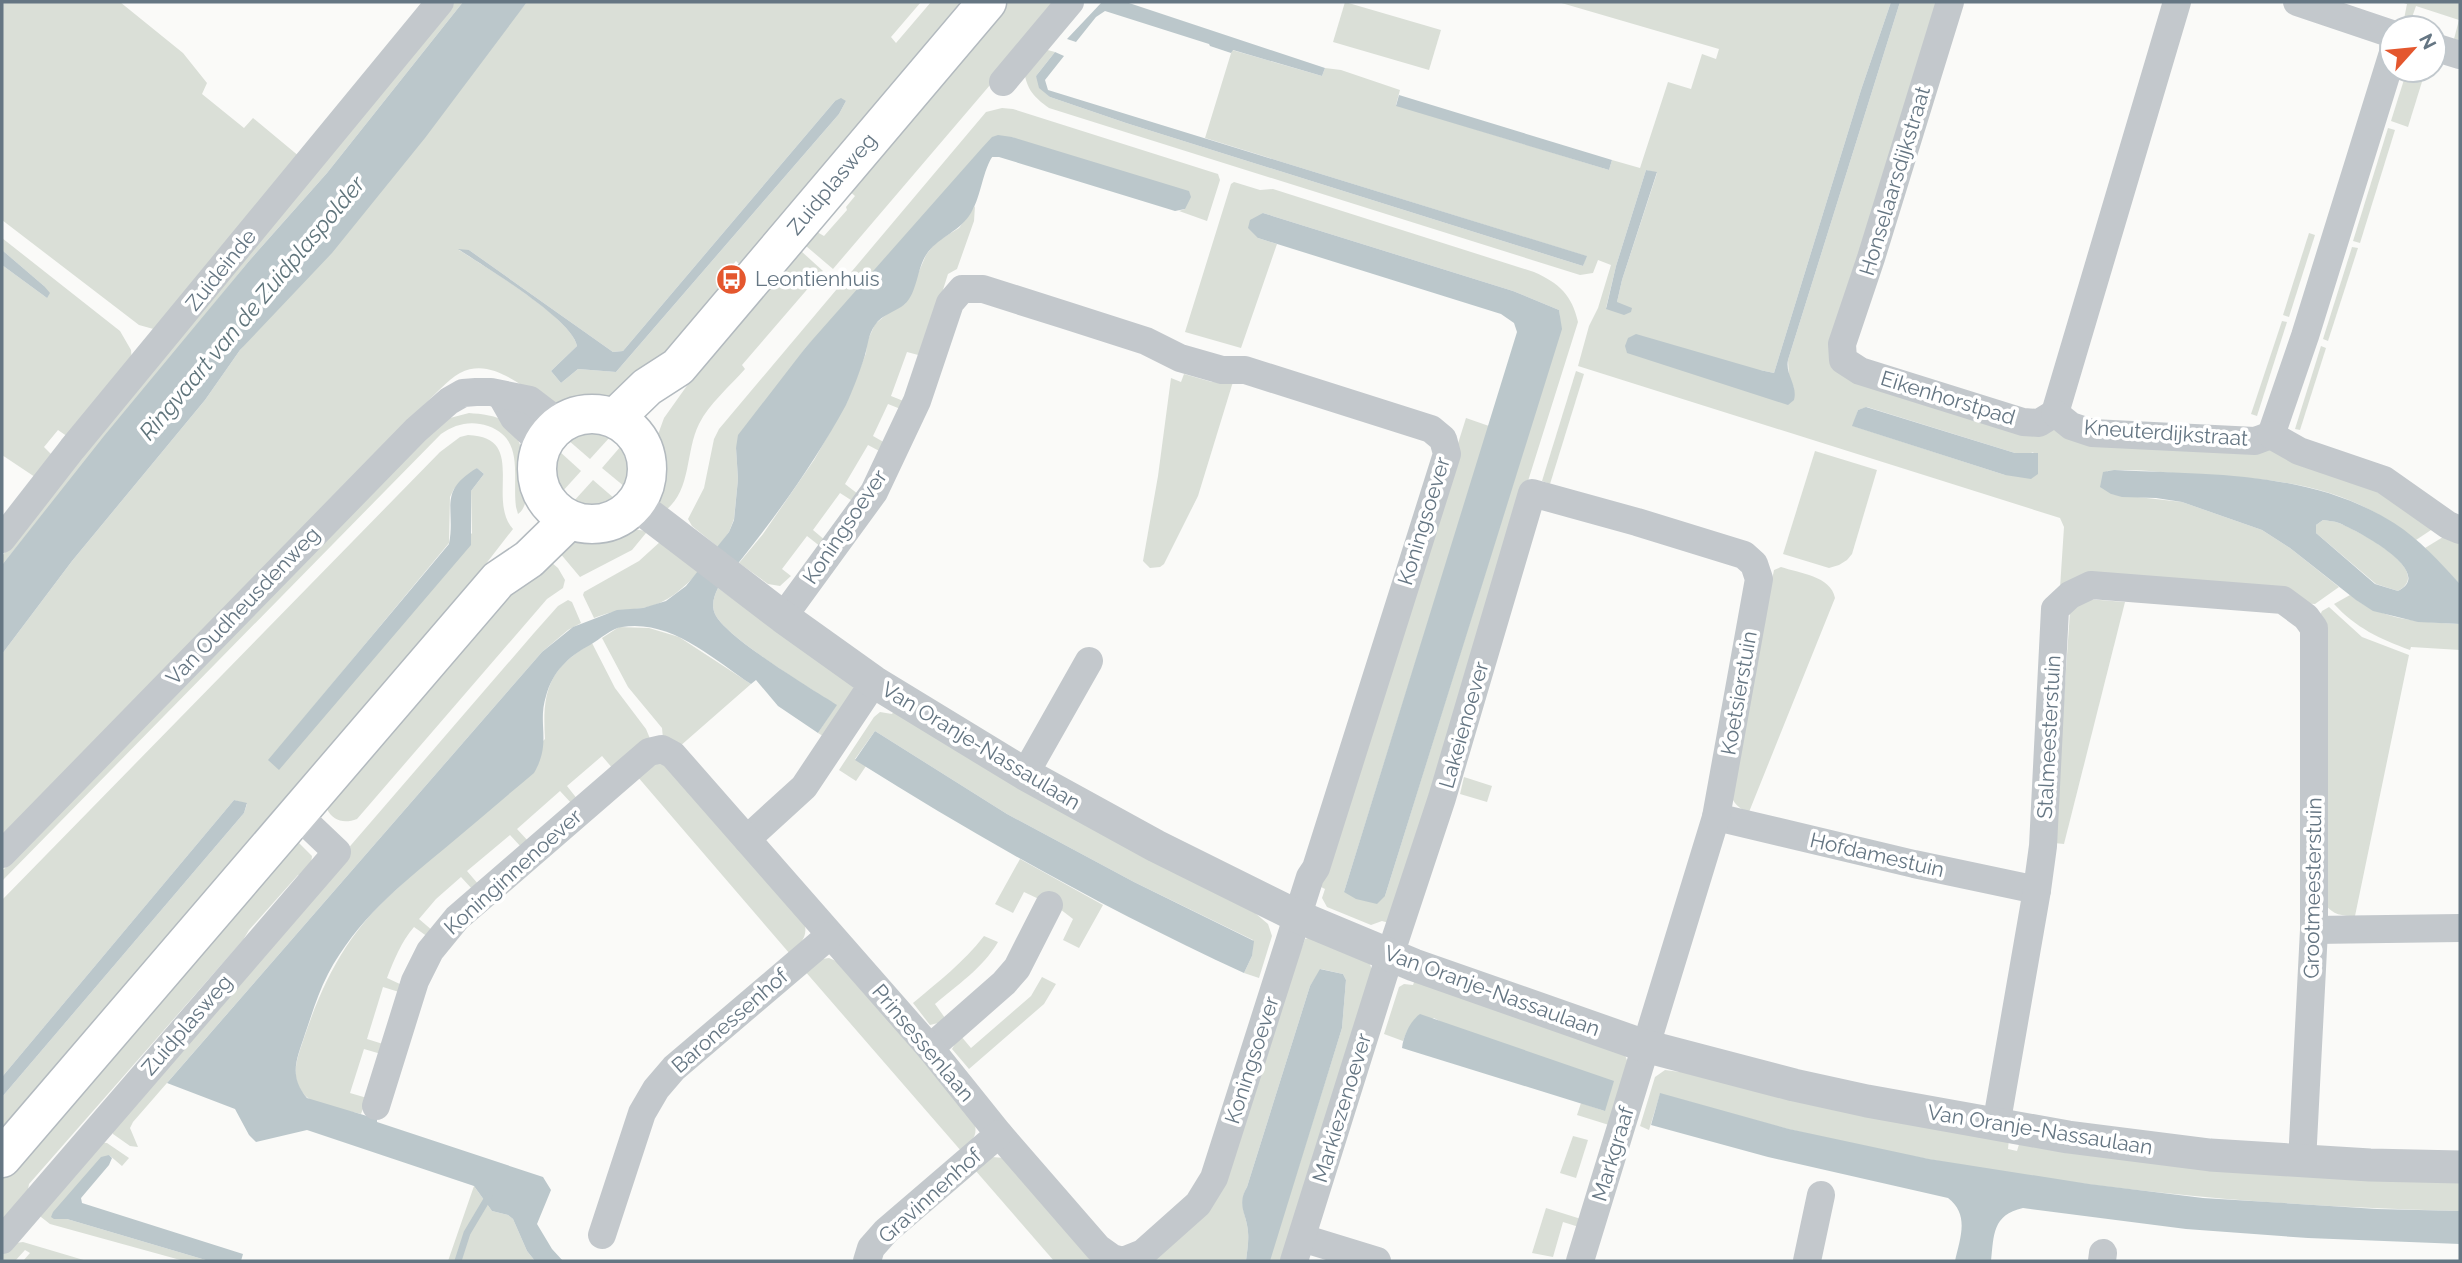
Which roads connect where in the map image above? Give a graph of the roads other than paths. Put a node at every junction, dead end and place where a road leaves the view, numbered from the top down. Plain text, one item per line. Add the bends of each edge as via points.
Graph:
1 (440, 2) edge
2 (987, 2) edge
3 (1070, 2) edge
4 (1950, 2) edge
5 (2176, 2) edge
6 (2297, 2) edge
7 (2378, 29) edge
8 (1003, 82) dead end
9 (2383, 84) edge
10 (1843, 360) joint
11 (2054, 413) junction
12 (627, 429) junction
13 (551, 434) junction
14 (2271, 435) junction
15 (1532, 493) joint
16 (635, 504) junction
17 (557, 509) junction
18 (2460, 530) edge
19 (2, 539) edge
20 (783, 617) junction
21 (2306, 617) joint
22 (1089, 661) dead end
23 (874, 682) junction
24 (662, 749) joint
25 (1025, 774) junction
26 (297, 814) junction
27 (1716, 817) junction
28 (747, 839) junction
29 (2, 854) edge
30 (2037, 890) junction
31 (1049, 905) dead end
32 (1299, 917) junction
33 (2460, 928) edge
34 (2314, 930) junction
35 (830, 936) junction
36 (1390, 955) junction
37 (1645, 1046) junction
38 (930, 1048) junction
39 (376, 1106) dead end
40 (1996, 1126) junction
41 (999, 1134) junction
42 (2, 1158) edge
43 (2302, 1162) junction
44 (2460, 1167) edge
45 (1821, 1195) dead end
46 (602, 1235) dead end
47 (2, 1240) edge
48 (1098, 1248) joint
49 (1298, 1250) edge
50 (867, 1261) edge
51 (1377, 1261) edge
52 (1580, 1261) edge
53 (1807, 1261) edge

1 - 19 street, Zuideinde
2 - 12 main road, Zuidplasweg via 678,367 647,387
3 - 8 street
4 - 10 street, Honselaarsdijkstraat via 1842,344
5 - 11 street, Kneuterdijkstraat
6 - 7 street
9 - 14 street, Kneuterdijkstraat
10 - 11 street, Eikenhorstpad via 1860,371 2024,422 2039,423
11 - 14 street, Kneuterdijkstraat via 2071,426 2092,433 2255,441
12 - 13 main road via 602,414 587,413 573,416
12 - 16 main road via 646,455 648,472
13 - 17 main road via 537,457 536,471 538,485
13 - 29 street, Van Oudheusdenweg via 530,400 491,392 463,393 449,401
14 - 18 street via 2299,451 2384,480
15 - 27 street, Koetsierstuin via 1744,555 1754,564 1759,579
15 - 36 street, Lakeienoever via 1442,798
16 - 17 main road via 622,516 587,525
16 - 20 street, Van Oranje-Nassaulaan
17 - 26 main road via 529,559 498,579
20 - 23 street, Van Oranje-Nassaulaan
20 - 32 street, Koningsoever via 874,492 918,401 950,303 962,289 983,289 1146,341 1180,359 1222,370 1245,370 1438,433 1447,454
21 - 30 street, Stalmeesterstuin via 2283,600 2091,585 2055,609 2047,792
21 - 34 street, Grootmeesterstuin via 2314,628
22 - 25 street
23 - 25 street, Van Oranje-Nassaulaan
23 - 28 street via 811,778
24 - 28 street, Prinsessenlaan via 673,755
24 - 39 street, Koninginnenoever via 649,751 444,932 415,981
25 - 32 street, Van Oranje-Nassaulaan
26 - 42 main road
26 - 47 street, Zuidplasweg via 337,852
27 - 30 street, Hofdamestuin
27 - 37 street, Koetsierstuin
28 - 35 street, Prinsessenlaan
30 - 40 street, Stalmeesterstuin
31 - 38 street via 1017,968
32 - 36 street, Van Oranje-Nassaulaan
32 - 48 street, Koningsoever via 1214,1178 1198,1203 1143,1253 1123,1261
33 - 34 street
34 - 43 street, Grootmeesterstuin
35 - 38 street, Prinsessenlaan
35 - 46 street, Baronessenhof via 674,1068 656,1089 642,1112
36 - 37 street, Van Oranje-Nassaulaan
36 - 49 street, Markiezenoever
37 - 40 street, Van Oranje-Nassaulaan via 1794,1085
37 - 52 street, Markgraaf
38 - 41 street, Prinsessenlaan
40 - 43 street, Van Oranje-Nassaulaan via 2210,1155
41 - 48 street, Prinsessenlaan
41 - 50 street, Gravinnenhof via 886,1231 871,1248
43 - 44 street, Van Oranje-Nassaulaan
45 - 53 street
49 - 51 street

